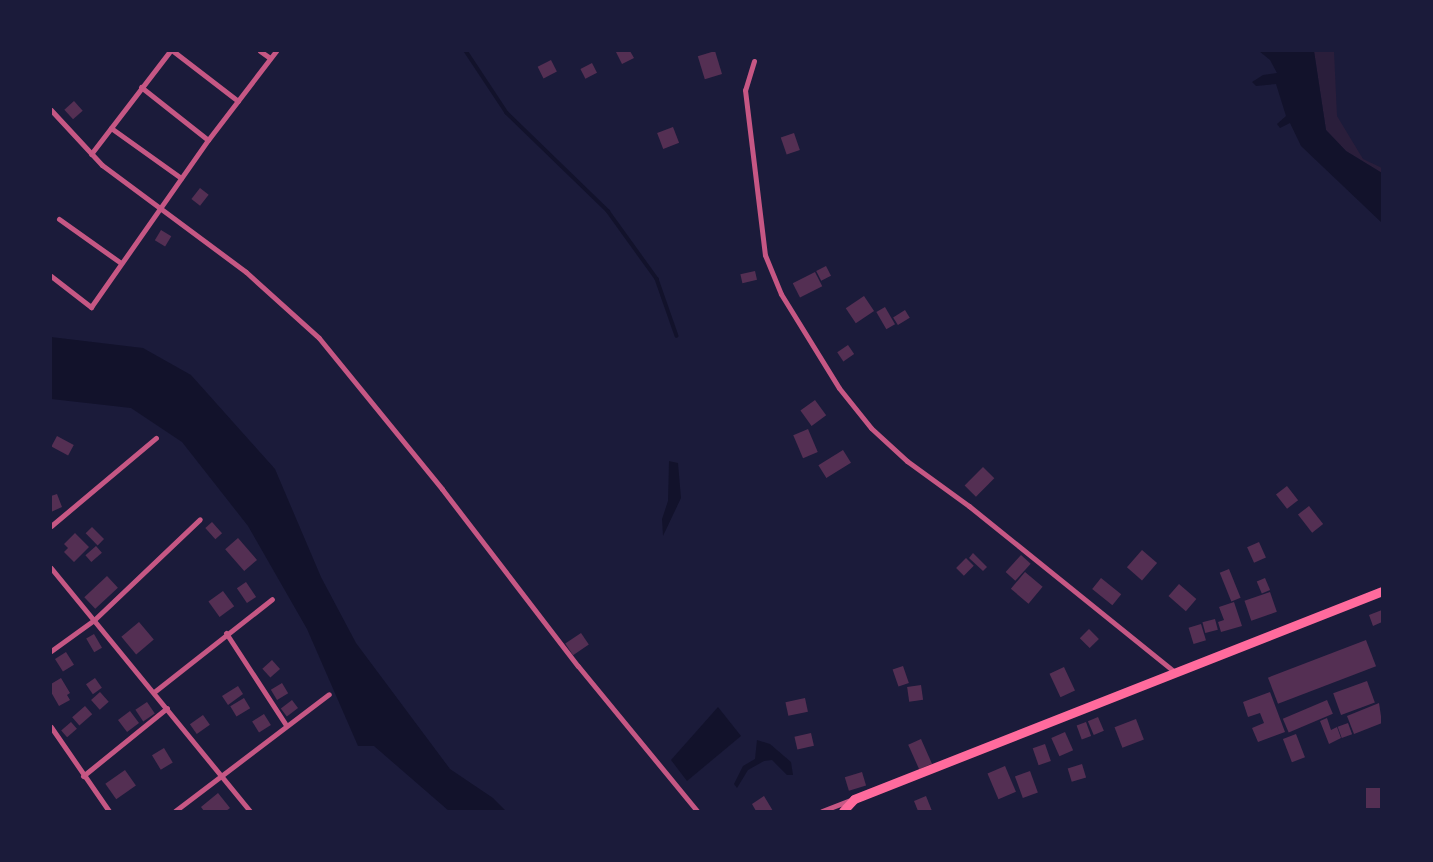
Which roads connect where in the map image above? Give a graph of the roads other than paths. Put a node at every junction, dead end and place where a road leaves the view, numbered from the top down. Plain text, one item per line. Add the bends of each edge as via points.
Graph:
1 (172, 51) edge
2 (260, 51) edge
3 (276, 51) edge
4 (270, 58) junction
5 (754, 61) dead end
6 (141, 87) junction
7 (238, 101) junction
8 (51, 110) edge
9 (111, 128) junction
10 (208, 140) junction
11 (91, 154) junction
12 (181, 178) junction
13 (159, 208) junction
14 (59, 219) dead end
15 (121, 263) junction
16 (51, 276) edge
17 (156, 438) dead end
18 (200, 519) dead end
19 (51, 526) edge
20 (51, 568) edge
21 (1382, 590) edge
22 (272, 599) dead end
23 (94, 620) junction
24 (226, 633) junction
25 (51, 651) edge
26 (1177, 674) junction
27 (154, 692) junction
28 (329, 694) dead end
29 (167, 708) junction
30 (286, 725) junction
31 (51, 727) edge
32 (220, 774) junction
33 (83, 776) junction
34 (854, 799) junction
35 (183, 805) junction
36 (108, 811) edge
37 (175, 811) edge
38 (188, 811) edge
39 (250, 811) edge
40 (697, 811) edge
41 (822, 811) edge
42 (843, 811) edge

1 - 6 street
1 - 7 street
2 - 4 street
3 - 4 street
4 - 7 street
5 - 26 street via 745,90 765,255 781,294 839,388 871,428 907,461
6 - 9 street
6 - 10 street
7 - 10 street
8 - 11 street
9 - 11 street
9 - 12 street
10 - 12 street
11 - 13 street
12 - 13 street
13 - 15 street
13 - 40 street via 246,272 319,338
14 - 15 street
15 - 16 street via 91,307
17 - 19 street
18 - 23 street
20 - 23 street
21 - 26 main road
22 - 24 street
23 - 25 street
23 - 27 street
24 - 27 street
24 - 30 street
26 - 34 main road
27 - 29 street
28 - 30 street
29 - 32 street
29 - 33 street
30 - 32 street
31 - 33 street
32 - 35 street
32 - 39 street
33 - 36 street
34 - 41 street
34 - 42 main road
35 - 37 street
35 - 38 street

